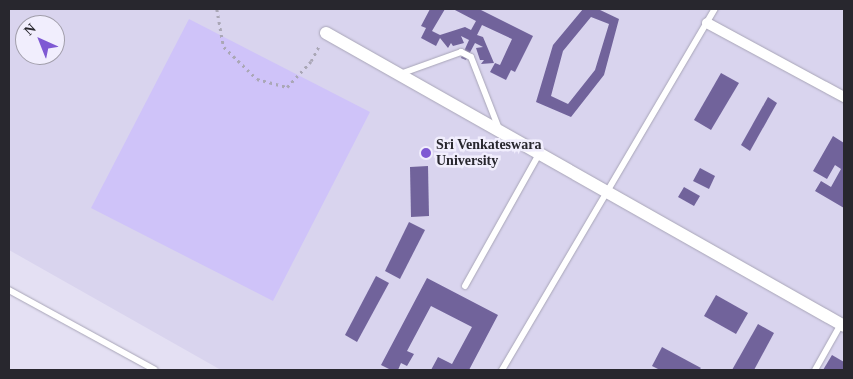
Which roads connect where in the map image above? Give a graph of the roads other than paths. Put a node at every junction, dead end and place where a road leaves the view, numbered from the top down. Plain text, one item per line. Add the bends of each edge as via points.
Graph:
1 (715, 9) edge
2 (707, 22) junction
3 (326, 33) road end
4 (399, 74) junction
5 (844, 97) edge
6 (500, 132) junction
7 (539, 154) junction
8 (607, 193) junction
9 (465, 286) dead end
10 (9, 290) edge
11 (843, 323) edge
12 (155, 370) edge
13 (502, 370) edge
14 (815, 370) edge

1 - 2 lane
2 - 5 street
2 - 8 lane
3 - 4 street
4 - 6 street
4 - 6 lane via 461,52 471,57
6 - 7 street
7 - 8 street
7 - 9 lane
8 - 11 street
8 - 13 lane
10 - 12 lane
11 - 14 lane

